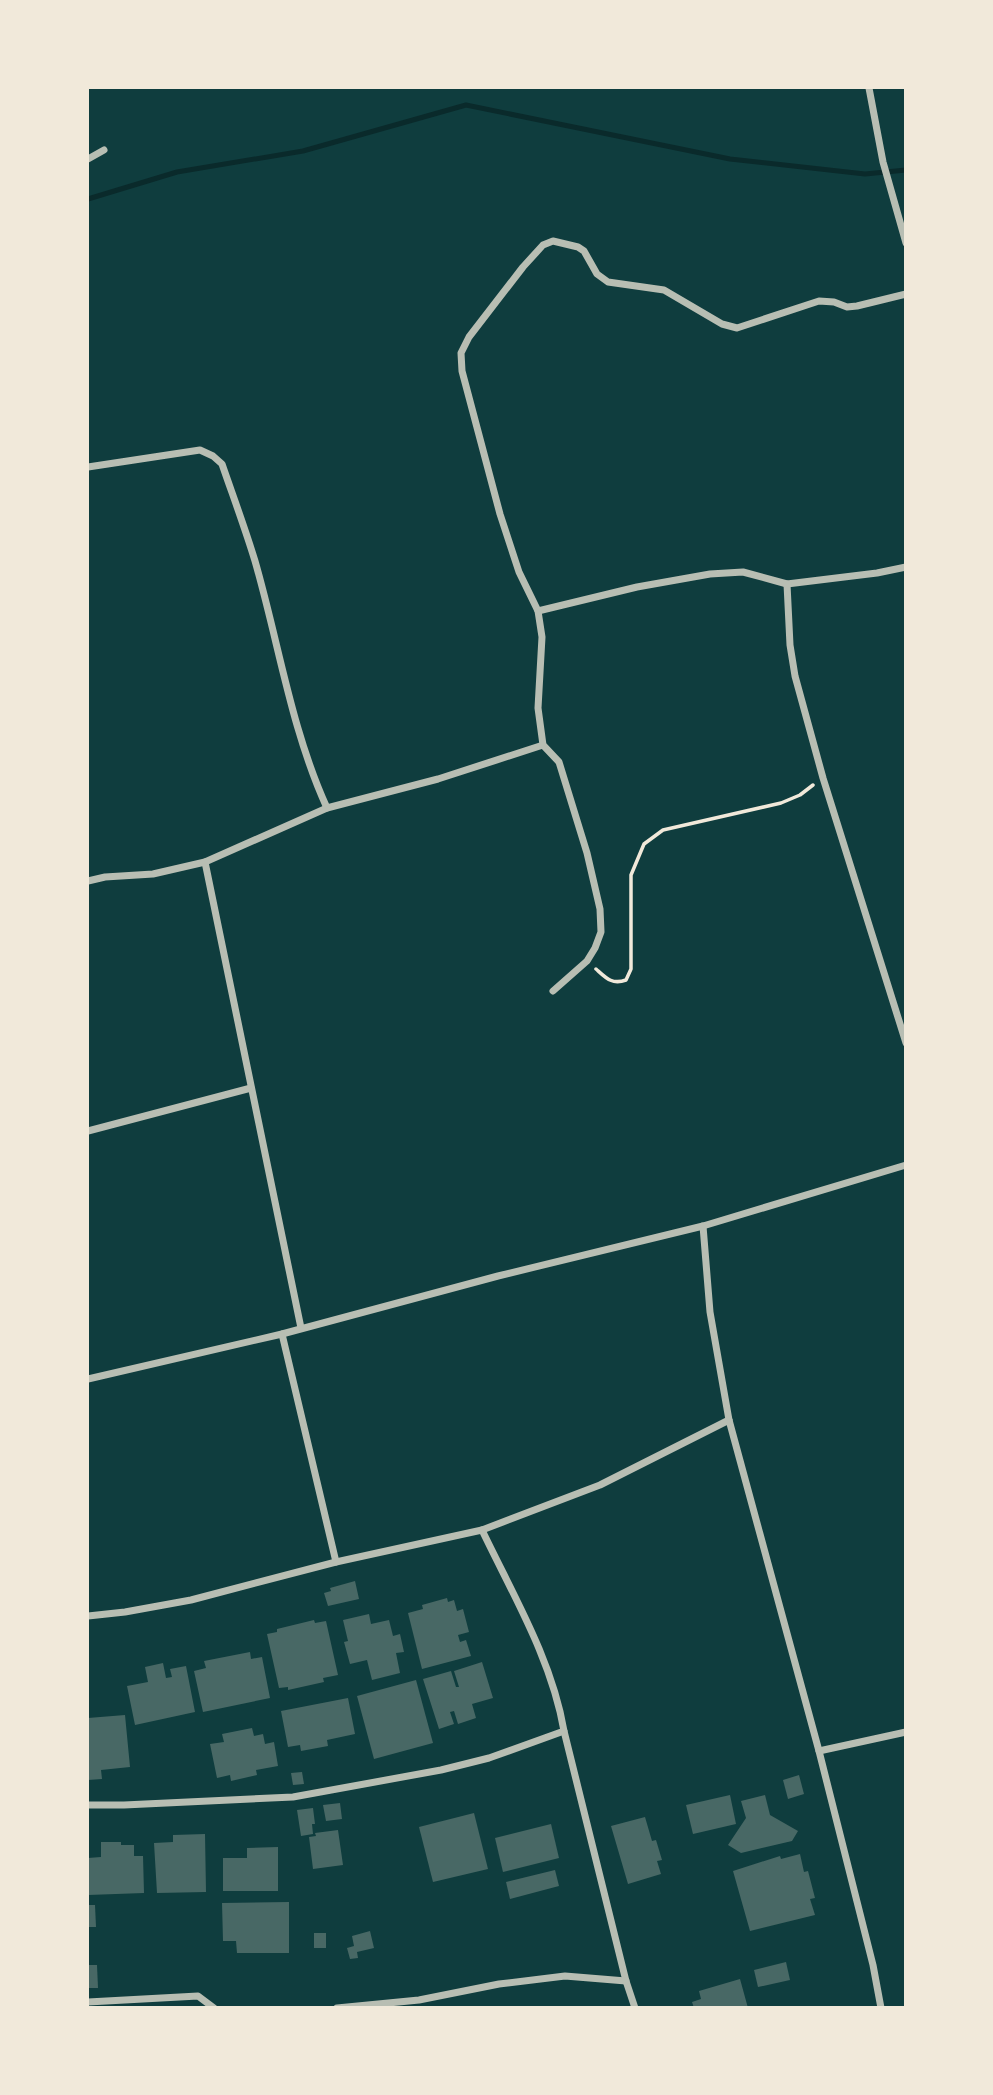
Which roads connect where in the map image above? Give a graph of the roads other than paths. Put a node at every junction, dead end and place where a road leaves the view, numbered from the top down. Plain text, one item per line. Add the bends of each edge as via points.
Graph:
1 (869, 88) edge
2 (104, 150) dead end
3 (88, 159) edge
4 (905, 243) edge
5 (905, 294) edge
6 (88, 467) edge
7 (905, 567) edge
8 (787, 584) junction
9 (538, 611) junction
10 (543, 745) junction
11 (327, 808) junction
12 (205, 862) junction
13 (88, 881) edge
14 (553, 991) dead end
15 (903, 1026) edge
16 (905, 1043) edge
17 (251, 1087) junction
18 (88, 1131) edge
19 (905, 1165) edge
20 (703, 1226) junction
21 (301, 1328) junction
22 (282, 1334) junction
23 (88, 1379) edge
24 (729, 1420) junction
25 (482, 1530) junction
26 (336, 1562) junction
27 (88, 1615) edge
28 (564, 1731) junction
29 (905, 1732) edge
30 (819, 1751) junction
31 (88, 1805) edge
32 (625, 1981) junction
33 (88, 2002) edge
34 (214, 2007) edge
35 (337, 2007) edge
36 (635, 2007) edge
37 (881, 2007) edge

1 - 4 street
2 - 3 street
5 - 9 street via 847,307 819,301 737,328 664,290 608,282 593,270 584,251 573,245 543,244 461,353 500,514
6 - 11 street via 200,450 222,464 255,561 310,770
7 - 8 street
8 - 9 street via 743,572 710,574
8 - 15 street via 795,676
9 - 10 street via 542,648 538,708
10 - 11 street
10 - 14 street via 559,762 600,909 601,932 587,961
11 - 12 street
12 - 13 street via 153,874
12 - 17 street
15 - 16 street
17 - 18 street
17 - 21 street
19 - 20 street
20 - 21 street
20 - 24 street via 710,1312
21 - 22 street
22 - 23 street
22 - 26 street
24 - 25 street via 600,1485
24 - 30 street
25 - 26 street
25 - 28 street via 549,1671
26 - 27 street via 191,1600
28 - 31 street via 441,1770 293,1797
28 - 32 street
29 - 30 street
30 - 37 street
32 - 35 street via 565,1976 419,2000
32 - 36 street
33 - 34 street via 198,1996

